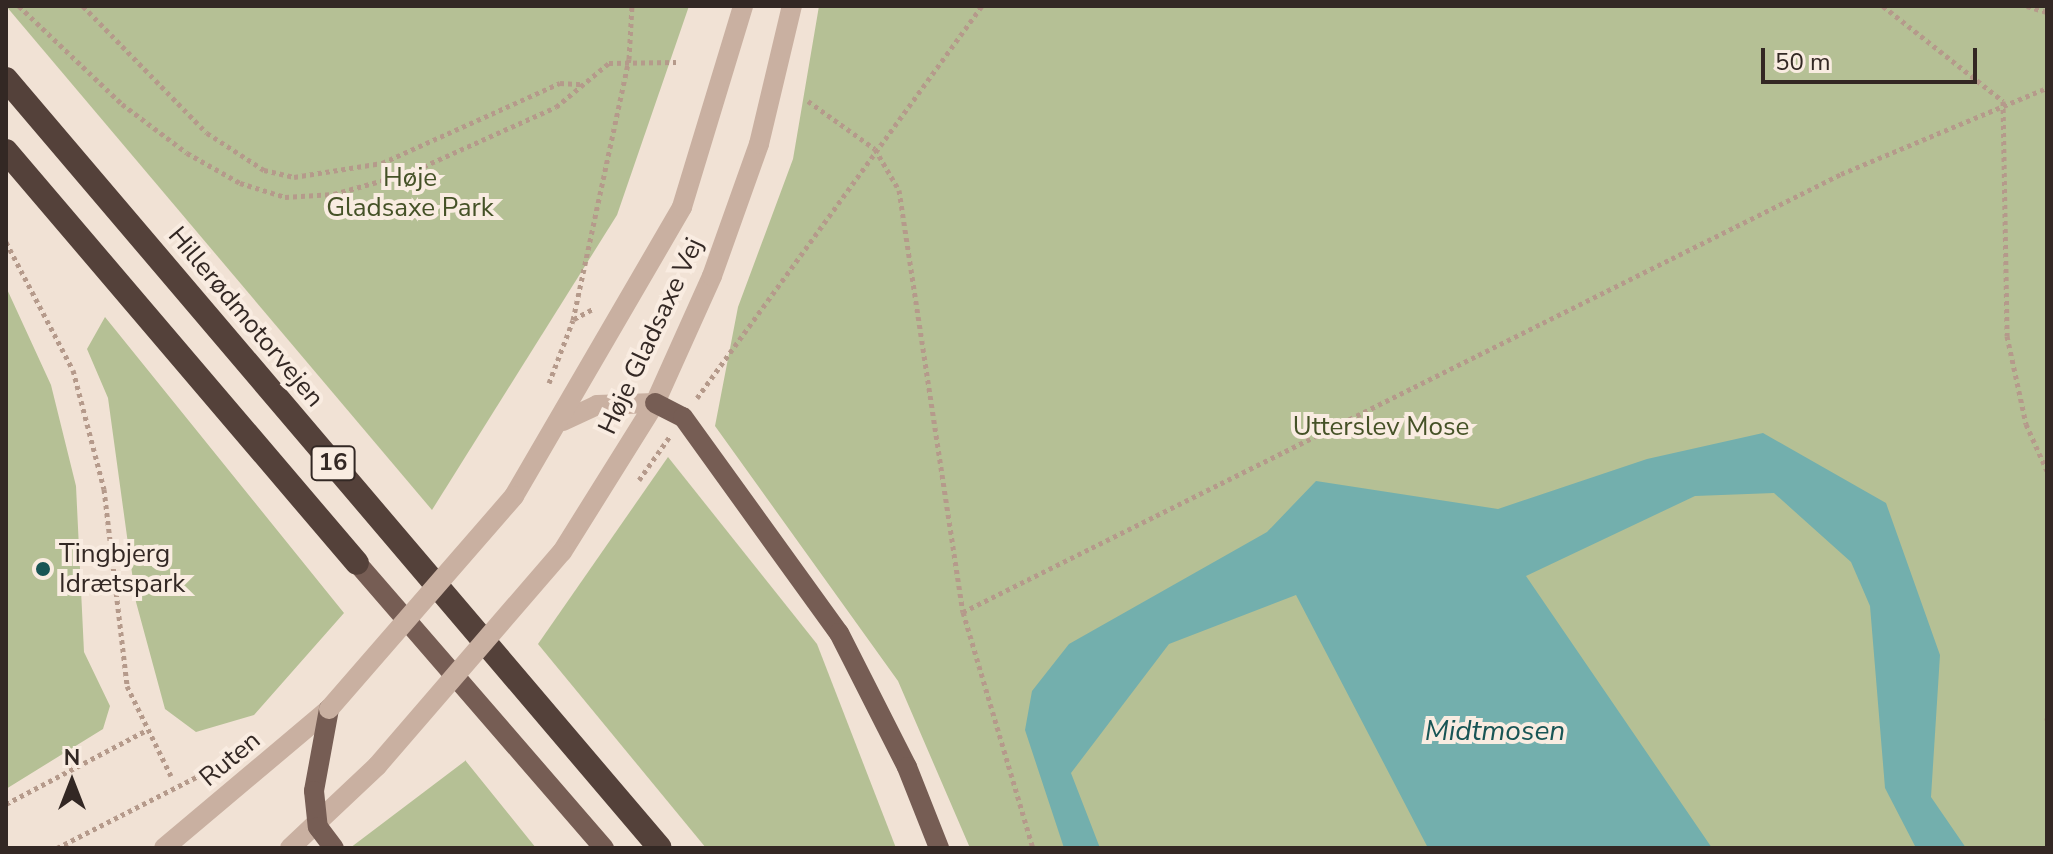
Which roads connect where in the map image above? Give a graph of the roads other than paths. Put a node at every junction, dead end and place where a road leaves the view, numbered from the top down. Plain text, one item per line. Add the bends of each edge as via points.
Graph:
1 (743, 6) edge
2 (792, 6) edge
3 (6, 79) edge
4 (6, 151) edge
5 (655, 403) junction
6 (562, 422) junction
7 (357, 563) joint
8 (329, 709) junction
9 (318, 827) junction
10 (164, 848) edge
11 (290, 848) edge
12 (334, 848) edge
13 (604, 848) edge
14 (660, 848) edge
15 (939, 848) edge

1 - 6 street, Høje Gladsaxe Vej via 682,207
2 - 5 street, Høje Gladsaxe Vej via 759,144 712,276
3 - 14 highway, Hillerødmotorvejen / 16
4 - 7 highway, 16
5 - 6 street via 597,405
5 - 9 street, Høje Gladsaxe Vej, bridge via 562,552
5 - 15 main road via 683,417 839,633 907,767
6 - 8 street, Høje Gladsaxe Vej, bridge via 514,496
7 - 13 main road, 16
8 - 9 main road via 314,773
8 - 10 street, Ruten
9 - 11 street
9 - 12 main road

